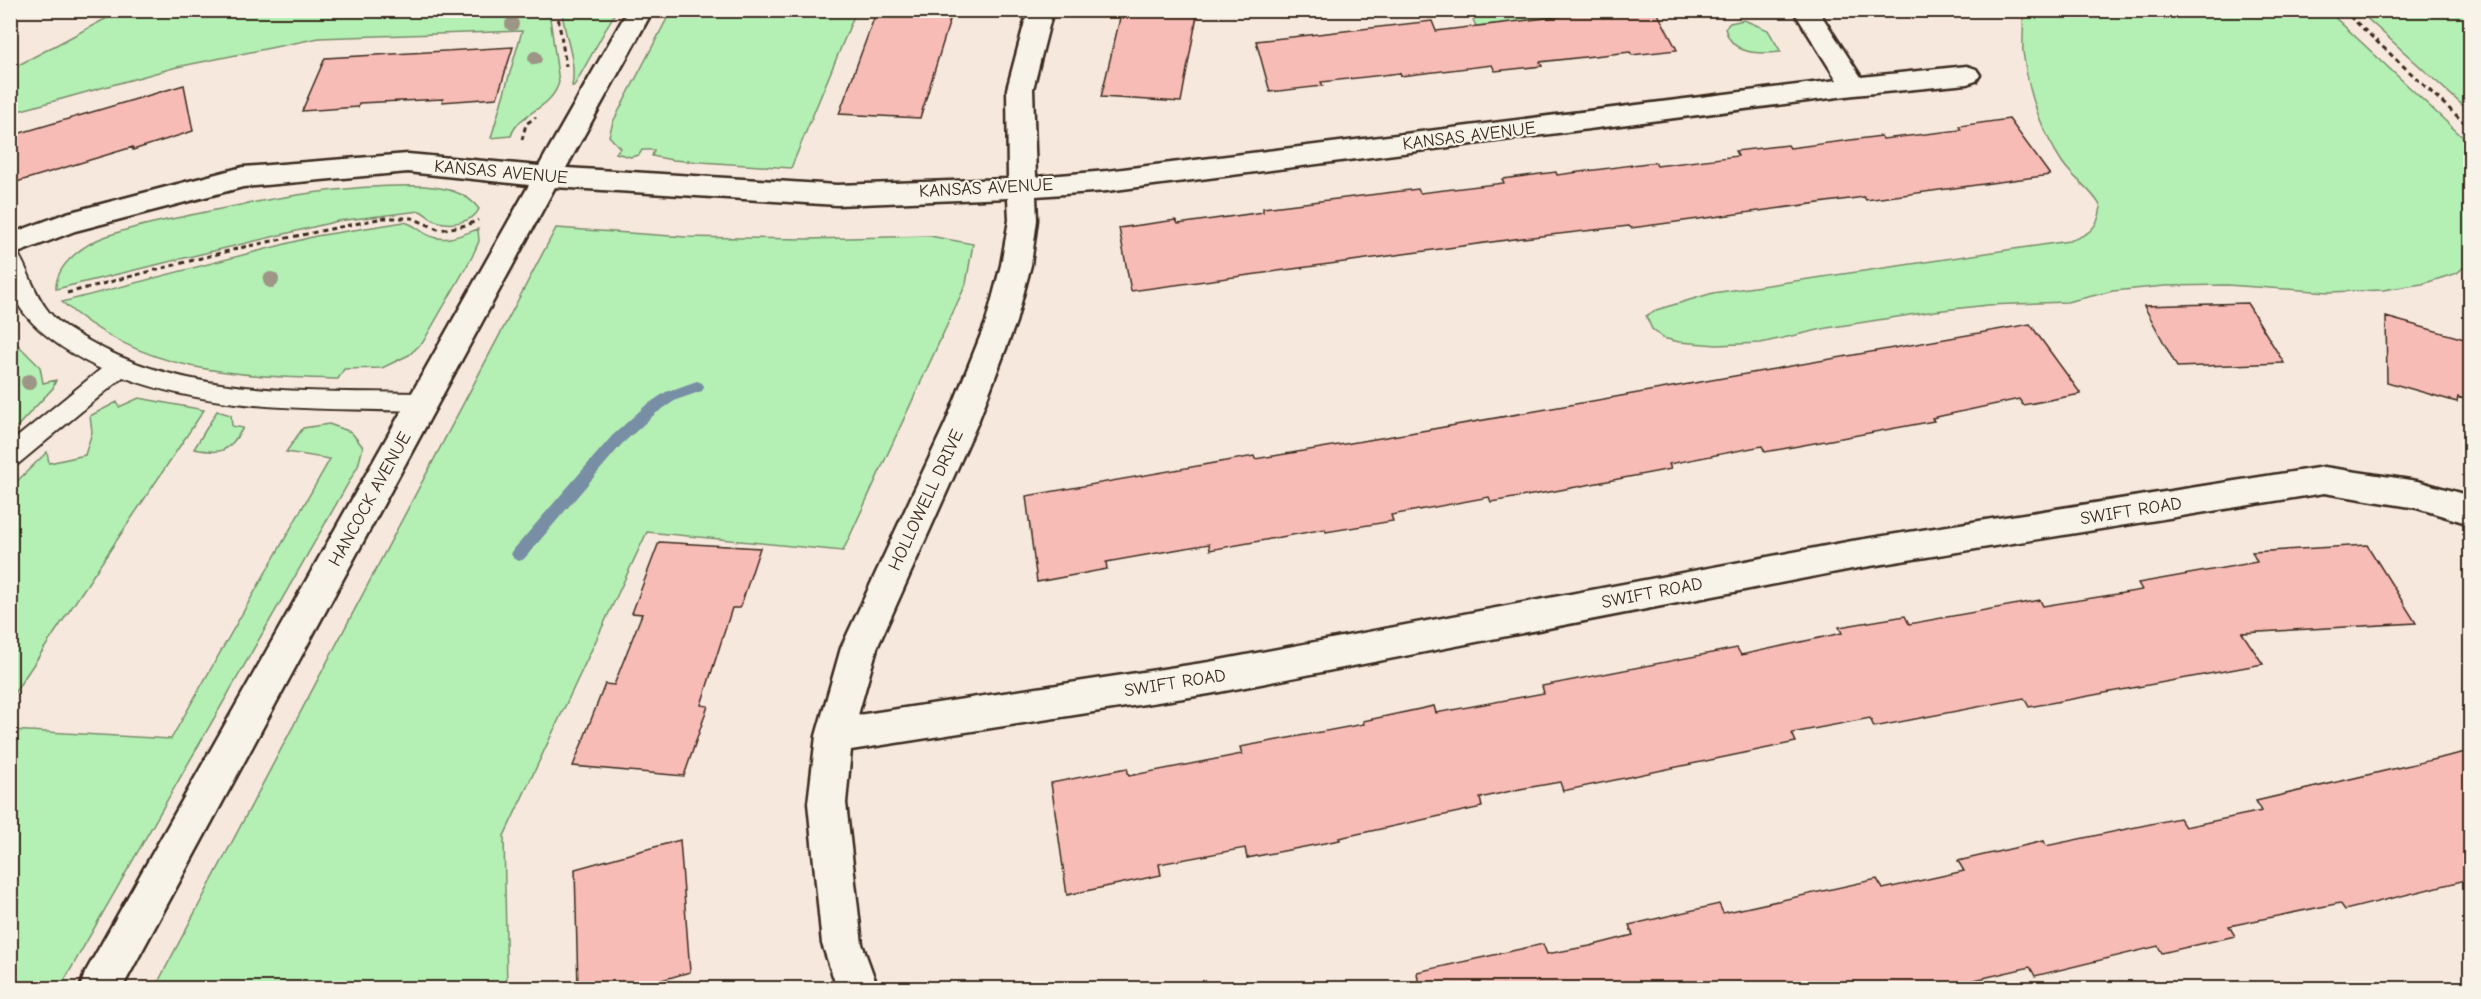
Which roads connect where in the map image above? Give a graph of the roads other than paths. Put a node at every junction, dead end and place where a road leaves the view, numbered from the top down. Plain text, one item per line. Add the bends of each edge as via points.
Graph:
1 (641, 10) edge
2 (1041, 10) edge
3 (1805, 10) edge
4 (1967, 75) dead end
5 (1854, 86) junction
6 (548, 177) junction
7 (1023, 187) junction
8 (10, 246) edge
9 (10, 257) edge
10 (118, 368) junction
11 (423, 402) junction
12 (10, 457) edge
13 (2470, 510) edge
14 (834, 736) junction
15 (100, 988) edge
16 (857, 988) edge

1 - 6 street, HANCOCK AVENUE
2 - 7 street, HOLLOWELL DRIVE via 1020,89
3 - 5 street
4 - 5 street, KANSAS AVENUE
5 - 7 street, KANSAS AVENUE via 1281,160
6 - 7 street, KANSAS AVENUE via 837,195
6 - 8 street, KANSAS AVENUE via 408,163 243,177 68,223
6 - 11 street, HANCOCK AVENUE
7 - 14 street, HOLLOWELL DRIVE via 1017,265 1001,322 962,422 859,648
9 - 10 lane via 30,303 47,325 87,353
10 - 11 lane via 160,381 287,399
10 - 12 lane
11 - 15 street, HANCOCK AVENUE
13 - 14 street, SWIFT ROAD via 2385,488 2324,480 1852,555 1209,678
14 - 16 street, HOLLOWELL DRIVE via 827,803 842,944

